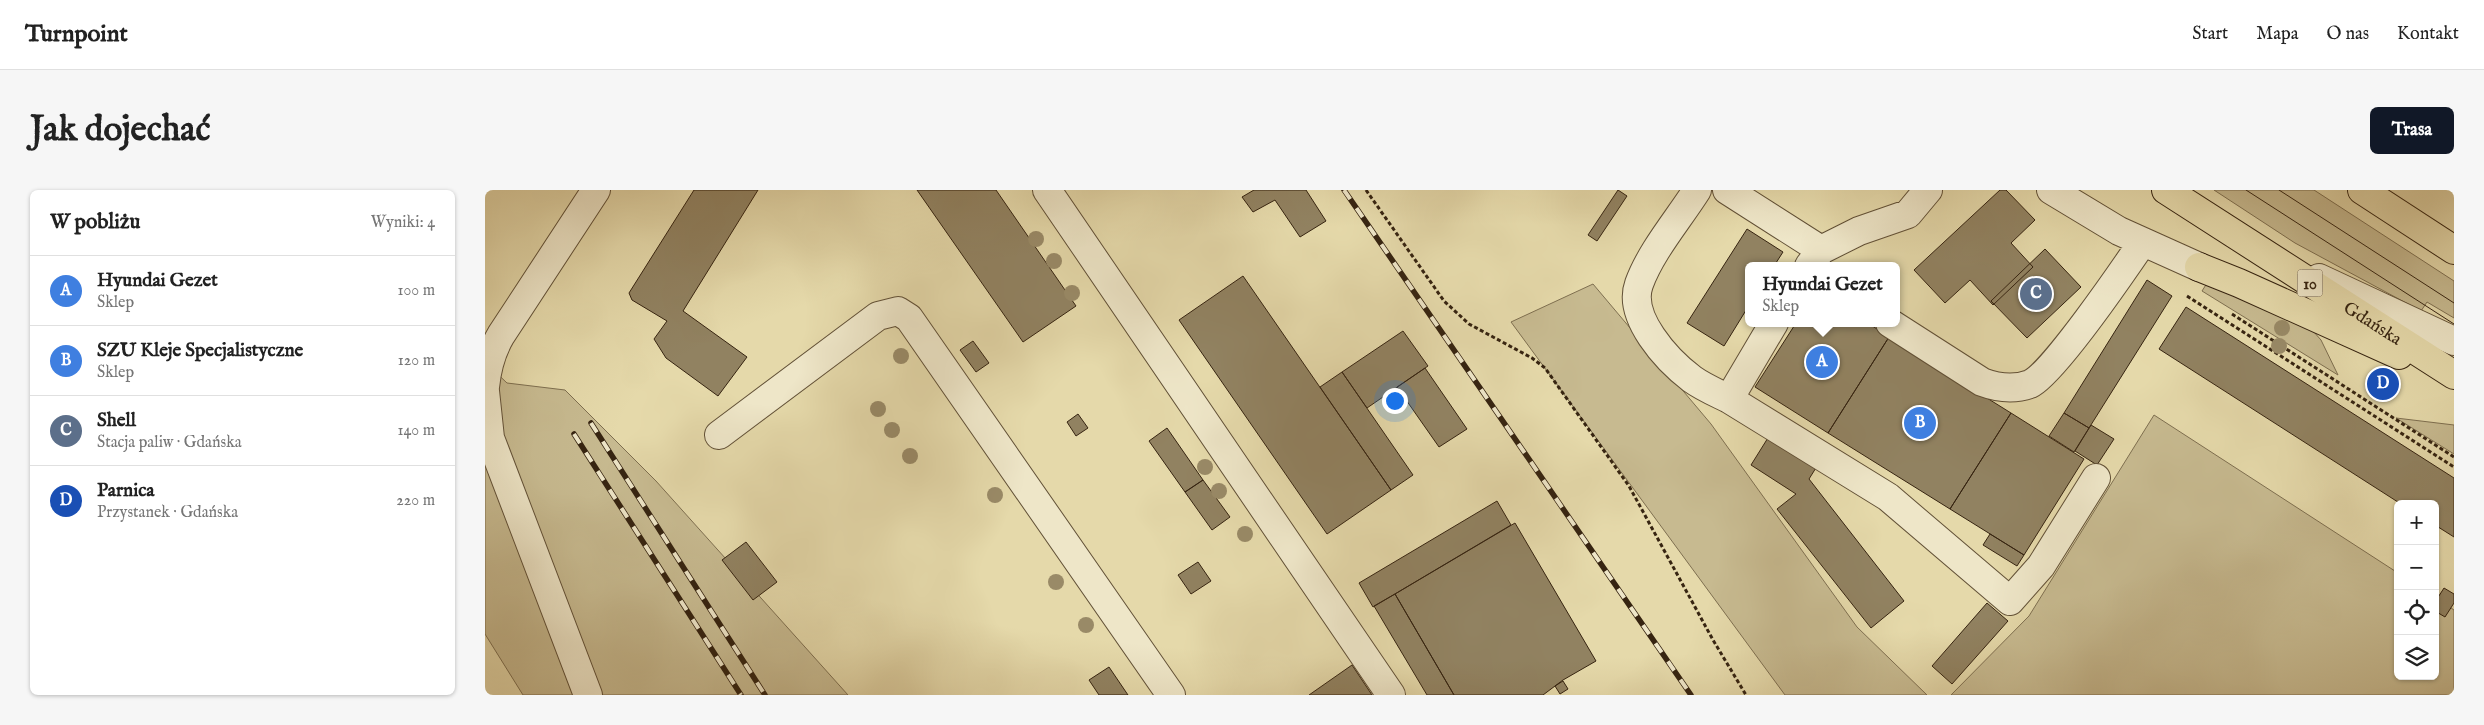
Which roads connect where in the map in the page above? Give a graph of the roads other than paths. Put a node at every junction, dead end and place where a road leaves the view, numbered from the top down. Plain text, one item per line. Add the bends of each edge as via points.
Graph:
1 (596, 190) edge
2 (1047, 190) edge
3 (1697, 190) edge
4 (1727, 190) edge
5 (1928, 190) edge
6 (2051, 190) edge
7 (2167, 190) edge
8 (2361, 190) edge
9 (2244, 241) junction
10 (2142, 243) junction
11 (2454, 250) edge
12 (1815, 258) edge
13 (2199, 267) joint
14 (1772, 327) edge
15 (1896, 327) edge
16 (2454, 342) edge
17 (2454, 377) edge
18 (485, 389) edge
19 (1729, 400) junction
20 (719, 435) dead end
21 (2096, 478) dead end
22 (588, 695) edge
23 (1171, 695) edge
24 (1391, 695) edge

1 - 18 street via 492,351
2 - 24 street
3 - 19 street via 1653,257 1639,285 1636,303 1641,319 1666,356 1693,379
4 - 12 street
5 - 12 street via 1908,214 1859,231
6 - 10 street
7 - 9 main road, Gdańska / 10
8 - 11 main road
9 - 16 street
9 - 17 main road, Gdańska / 10
10 - 13 street
10 - 15 street via 2054,363 2032,383 2015,388 1981,382
13 - 17 main road
14 - 19 street
18 - 22 street via 490,438
19 - 21 street via 1888,497 2010,601 2041,566
20 - 23 street via 878,316 898,311 909,318

